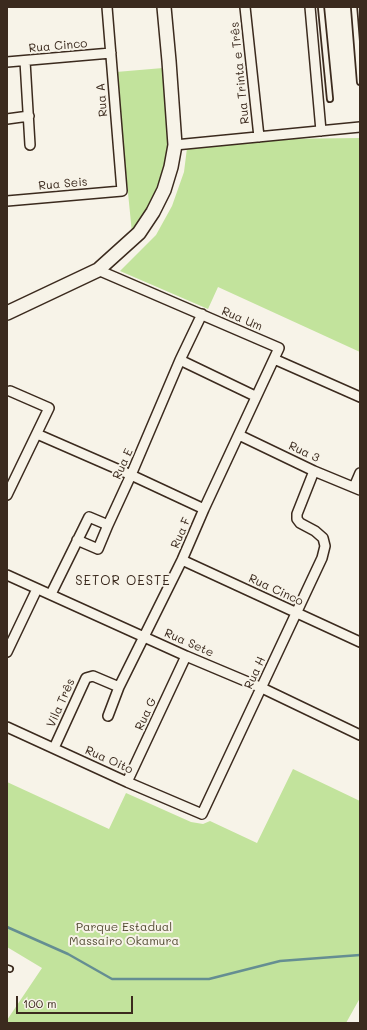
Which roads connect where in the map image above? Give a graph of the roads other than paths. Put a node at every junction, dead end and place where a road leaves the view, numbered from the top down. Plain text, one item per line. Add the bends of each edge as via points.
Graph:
1 (107, 7) edge
2 (164, 7) edge
3 (245, 7) edge
4 (310, 7) edge
5 (321, 7) edge
6 (354, 7) edge
7 (110, 53) junction
8 (25, 61) junction
9 (7, 62) edge
10 (360, 82) edge
11 (330, 99) dead end
12 (29, 116) junction
13 (7, 119) edge
14 (360, 127) edge
15 (321, 130) junction
16 (259, 137) junction
17 (30, 145) dead end
18 (175, 145) junction
19 (122, 191) joint
20 (7, 201) edge
21 (98, 270) junction
22 (7, 312) edge
23 (202, 314) junction
24 (274, 359) junction
25 (180, 360) junction
26 (10, 391) dead end
27 (255, 396) junction
28 (360, 397) edge
29 (37, 434) junction
30 (239, 435) junction
31 (314, 471) junction
32 (360, 473) edge
33 (131, 475) junction
34 (9, 484) edge
35 (357, 488) edge
36 (7, 495) edge
37 (204, 510) junction
38 (108, 525) junction
39 (77, 540) junction
40 (182, 560) junction
41 (7, 575) edge
42 (37, 588) junction
43 (51, 594) junction
44 (296, 613) junction
45 (144, 636) junction
46 (360, 642) edge
47 (7, 652) edge
48 (186, 656) junction
49 (119, 687) junction
50 (262, 688) junction
51 (108, 716) dead end
52 (7, 727) edge
53 (360, 735) edge
54 (54, 748) junction
55 (127, 782) junction
56 (202, 814) joint

1 - 7 street, Rua A
2 - 18 main road
3 - 16 street, Rua Trinta e Três
4 - 15 street
5 - 11 lane
6 - 10 lane
7 - 8 street, Rua Cinco
7 - 19 street, Rua A
8 - 9 street, Rua Cinco
8 - 12 street
12 - 13 street
12 - 17 street
14 - 15 street
15 - 16 street
16 - 18 street
18 - 21 main road via 164,190 153,212 138,233
19 - 20 street, Rua Seis
21 - 22 main road
21 - 23 street, Rua Um
23 - 24 street, Rua Um via 279,348
23 - 25 street, Rua E
24 - 27 street, Rua F
24 - 28 street
25 - 27 street
25 - 33 street, Rua E
26 - 29 street via 49,408
27 - 30 street, Rua F
29 - 33 street
29 - 34 street
30 - 31 street, Rua 3
30 - 37 street, Rua F
31 - 35 street, Rua 3
31 - 44 street, Rua H via 297,510 297,516 301,524 318,533 324,541 324,549
32 - 35 street
33 - 37 street
33 - 38 street, Rua E
34 - 36 street
37 - 40 street, Rua F
38 - 39 street via 89,517
38 - 39 street, Rua E via 98,549
39 - 43 street
40 - 44 street, Rua Cinco
40 - 45 street, Rua F
41 - 42 street, Rua Sete
42 - 43 street, Rua Sete
42 - 47 street
43 - 45 street, Rua Sete
44 - 46 street, Rua Cinco
44 - 50 street, Rua H
45 - 48 street, Rua Sete
45 - 49 street, Rua F
48 - 50 street, Rua Sete
48 - 55 street, Rua G
49 - 51 street, Rua F
49 - 54 street, Vila Três via 93,676 86,678
50 - 53 street, Rua Sete
50 - 56 street, Rua H
52 - 54 street, Rua Oito
54 - 55 street, Rua Oito
55 - 56 street, Rua Oito

